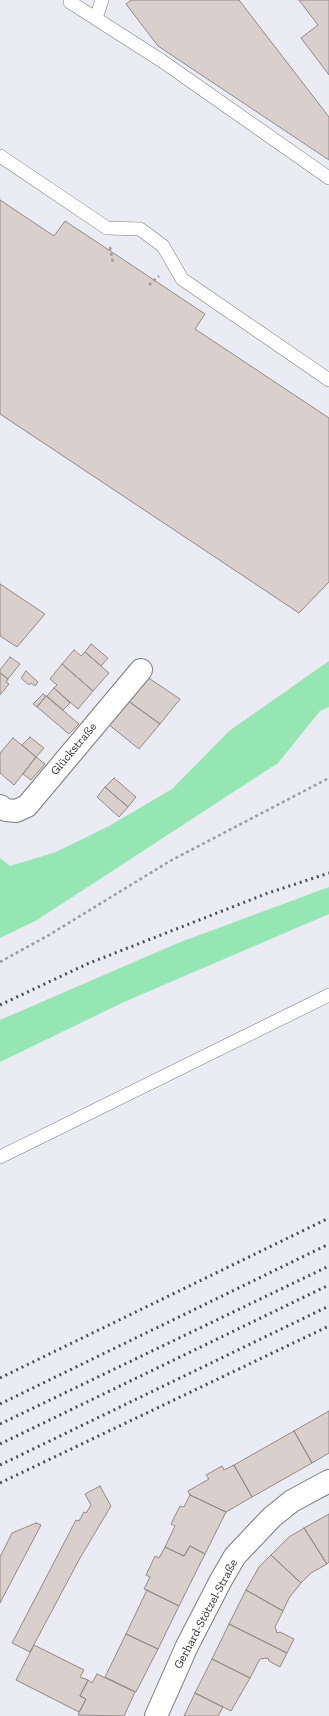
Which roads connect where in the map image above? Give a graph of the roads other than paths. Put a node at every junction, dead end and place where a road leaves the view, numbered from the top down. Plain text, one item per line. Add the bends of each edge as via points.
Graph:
1 (102, 0) edge
2 (70, 2) dead end
3 (96, 18) junction
4 (0, 156) edge
5 (329, 178) edge
6 (329, 380) edge
7 (141, 670) dead end
8 (0, 806) edge
9 (329, 995) edge
10 (0, 1157) edge
11 (329, 1481) edge
12 (156, 1716) edge

1 - 3 lane
2 - 3 lane
3 - 5 lane
4 - 6 lane via 107,228 140,229 163,246 182,279
7 - 8 street, Glückstraße via 27,806 16,811 6,810
9 - 10 lane
11 - 12 street, Gerhard-Stötzel-Straße via 292,1501 272,1517 235,1556 187,1646

